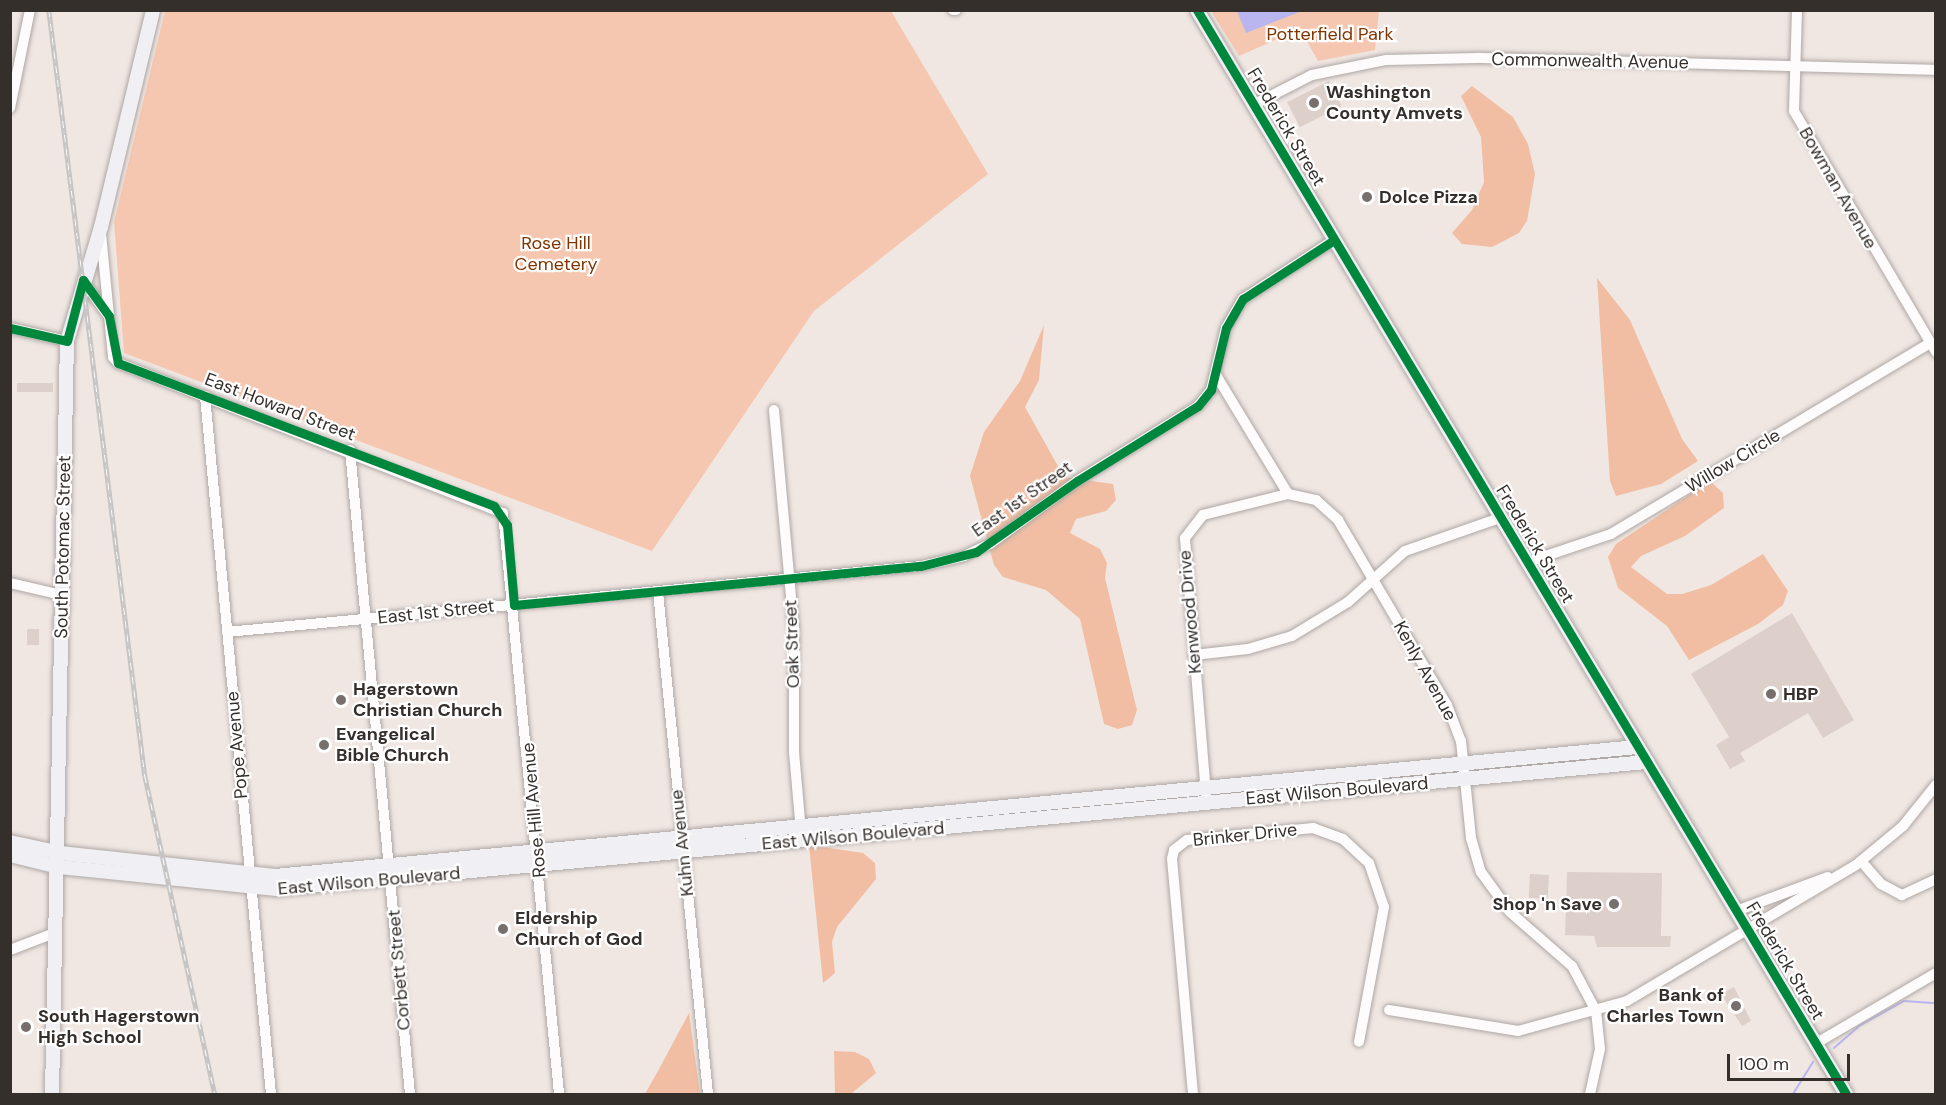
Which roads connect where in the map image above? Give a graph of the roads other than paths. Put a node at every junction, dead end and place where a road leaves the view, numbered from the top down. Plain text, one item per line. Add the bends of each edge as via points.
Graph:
1 (30, 10) edge
2 (153, 10) edge
3 (1197, 10) edge
4 (1797, 10) edge
5 (1792, 66) junction
6 (1935, 70) edge
7 (14, 74) edge
8 (1253, 105) junction
9 (10, 108) edge
10 (101, 227) junction
11 (1334, 240) junction
12 (83, 280) junction
13 (109, 316) junction
14 (10, 328) edge
15 (67, 342) junction
16 (1933, 347) edge
17 (1216, 375) junction
18 (205, 396) junction
19 (774, 410) dead end
20 (350, 450) junction
21 (1288, 494) junction
22 (1500, 518) junction
23 (507, 525) joint
24 (1528, 562) junction
25 (789, 578) junction
26 (1373, 578) junction
27 (10, 583) edge
28 (658, 592) junction
29 (62, 595) junction
30 (514, 605) junction
31 (365, 619) junction
32 (227, 632) junction
33 (1194, 655) junction
34 (1638, 747) junction
35 (1589, 751) junction
36 (1647, 762) junction
37 (1464, 763) junction
38 (1540, 772) junction
39 (1465, 779) junction
40 (1935, 785) edge
41 (1206, 788) junction
42 (1207, 803) junction
43 (800, 826) junction
44 (10, 842) edge
45 (802, 842) junction
46 (682, 844) junction
47 (10, 855) edge
48 (539, 857) junction
49 (59, 860) junction
50 (1859, 863) junction
51 (389, 865) junction
52 (1935, 879) edge
53 (390, 880) junction
54 (250, 883) junction
55 (1736, 911) junction
56 (57, 932) junction
57 (1748, 932) junction
58 (10, 950) edge
59 (1935, 972) edge
60 (1389, 1010) dead end
61 (1596, 1011) junction
62 (1359, 1042) dead end
63 (1815, 1044) junction
64 (52, 1095) edge
65 (271, 1095) edge
66 (410, 1095) edge
67 (560, 1095) edge
68 (708, 1095) edge
69 (1193, 1095) edge
70 (1590, 1095) edge
71 (1846, 1095) edge

1 - 7 street
2 - 10 main road, South Potomac Street
3 - 8 main road, Frederick Street
4 - 5 street, Bowman Avenue
5 - 6 street, Commonwealth Avenue
5 - 8 street, Commonwealth Avenue via 1386,60 1312,75
5 - 16 street, Bowman Avenue via 1794,111 1803,130
7 - 9 street
8 - 11 main road, Frederick Street
10 - 12 main road, South Potomac Street
10 - 13 street, East Howard Street
11 - 17 street, East 1st Street via 1243,299 1226,328
11 - 22 main road, Frederick Street
12 - 13 street, East Howard Street
12 - 15 main road, South Potomac Street
13 - 18 street, East Howard Street via 115,361
14 - 15 street
15 - 29 main road, South Potomac Street
16 - 24 street, Willow Circle via 1611,534
17 - 21 street
17 - 25 street, East 1st Street via 1198,406 1077,481 976,552 921,566
18 - 20 street, East Howard Street
18 - 32 street, Pope Avenue
19 - 25 street, Oak Street
20 - 23 street, East Howard Street via 494,506
20 - 31 street, Corbett Street
21 - 26 street, Kenly Avenue via 1326,507
21 - 33 street, Kenwood Drive via 1203,515 1189,528 1184,550
22 - 24 main road, Frederick Street
22 - 26 street via 1418,544
23 - 30 street, Rose Hill Avenue
24 - 34 main road, Frederick Street
25 - 28 street, East 1st Street
25 - 43 street, Oak Street
26 - 33 street via 1329,616 1292,636 1248,649
26 - 37 street, Kenly Avenue via 1447,705
27 - 29 street
28 - 30 street, East 1st Street
28 - 46 street, Kuhn Avenue
29 - 49 main road, South Potomac Street
30 - 31 street, East 1st Street
30 - 48 street, Rose Hill Avenue
31 - 32 street, East 1st Street
31 - 51 street, Corbett Street
32 - 54 street, Pope Avenue
33 - 41 street, Kenwood Drive
34 - 35 main road, East Wilson Boulevard
34 - 36 main road, Frederick Street
35 - 37 main road, East Wilson Boulevard
35 - 38 main road via 1581,760 1543,763
36 - 38 main road, East Wilson Boulevard
36 - 55 main road, Frederick Street
37 - 39 street, Kenly Avenue
37 - 41 main road, East Wilson Boulevard
38 - 39 main road, East Wilson Boulevard
39 - 42 main road, East Wilson Boulevard
39 - 61 street, Kenly Avenue via 1471,838 1482,873 1510,912 1572,966
40 - 50 street via 1903,826
41 - 42 street, Kenwood Drive
41 - 43 main road, East Wilson Boulevard
42 - 45 main road, East Wilson Boulevard
43 - 45 street, Oak Street
43 - 46 main road, East Wilson Boulevard
44 - 49 main road
45 - 46 main road, East Wilson Boulevard
46 - 48 main road, East Wilson Boulevard
46 - 68 street, Kuhn Avenue
47 - 49 main road
48 - 51 main road, East Wilson Boulevard
48 - 53 main road, East Wilson Boulevard
48 - 67 street, Rose Hill Avenue
49 - 54 main road, East Wilson Boulevard
49 - 56 main road, South Potomac Street
50 - 52 street via 1881,884 1902,895
50 - 55 street
50 - 57 street
51 - 53 street, Corbett Street
51 - 54 main road, East Wilson Boulevard
53 - 54 main road, East Wilson Boulevard
53 - 66 street, Corbett Street
54 - 65 street, Pope Avenue
55 - 57 main road, Frederick Street
56 - 58 street
56 - 64 main road, South Potomac Street
57 - 61 street via 1653,989
57 - 63 main road, Frederick Street
59 - 63 street
60 - 61 street via 1518,1031
61 - 70 street, Kenly Avenue via 1600,1049
62 - 69 street, Brinker Drive via 1384,907 1369,863 1343,839 1313,828 1187,840 1174,850 1172,859
63 - 71 main road, Frederick Street

